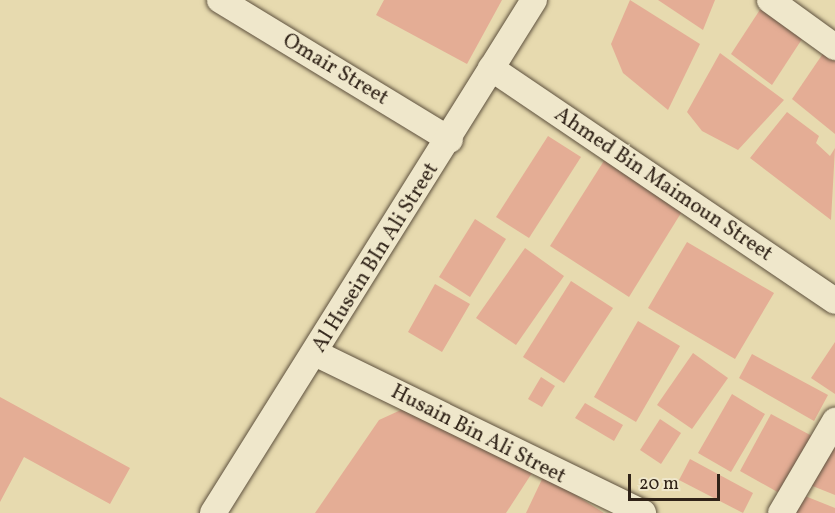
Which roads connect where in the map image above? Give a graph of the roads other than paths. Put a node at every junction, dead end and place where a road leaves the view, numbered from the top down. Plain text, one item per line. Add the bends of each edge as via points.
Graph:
1 (220, 0) edge
2 (534, 0) edge
3 (770, 0) edge
4 (835, 47) edge
5 (491, 68) junction
6 (450, 140) junction
7 (835, 302) edge
8 (315, 353) junction
9 (835, 422) edge
10 (213, 513) edge
11 (643, 513) edge
12 (782, 513) edge

1 - 6 street, Omair Street
2 - 5 street, Al Husein BIn Ali Street
3 - 4 street
5 - 6 street, Al Husein BIn Ali Street
5 - 7 street, Ahmed Bin Maimoun Street
6 - 8 street, Al Husein BIn Ali Street
8 - 10 street, Al Husein BIn Ali Street
8 - 11 street, Husain Bin Ali Street
9 - 12 street

